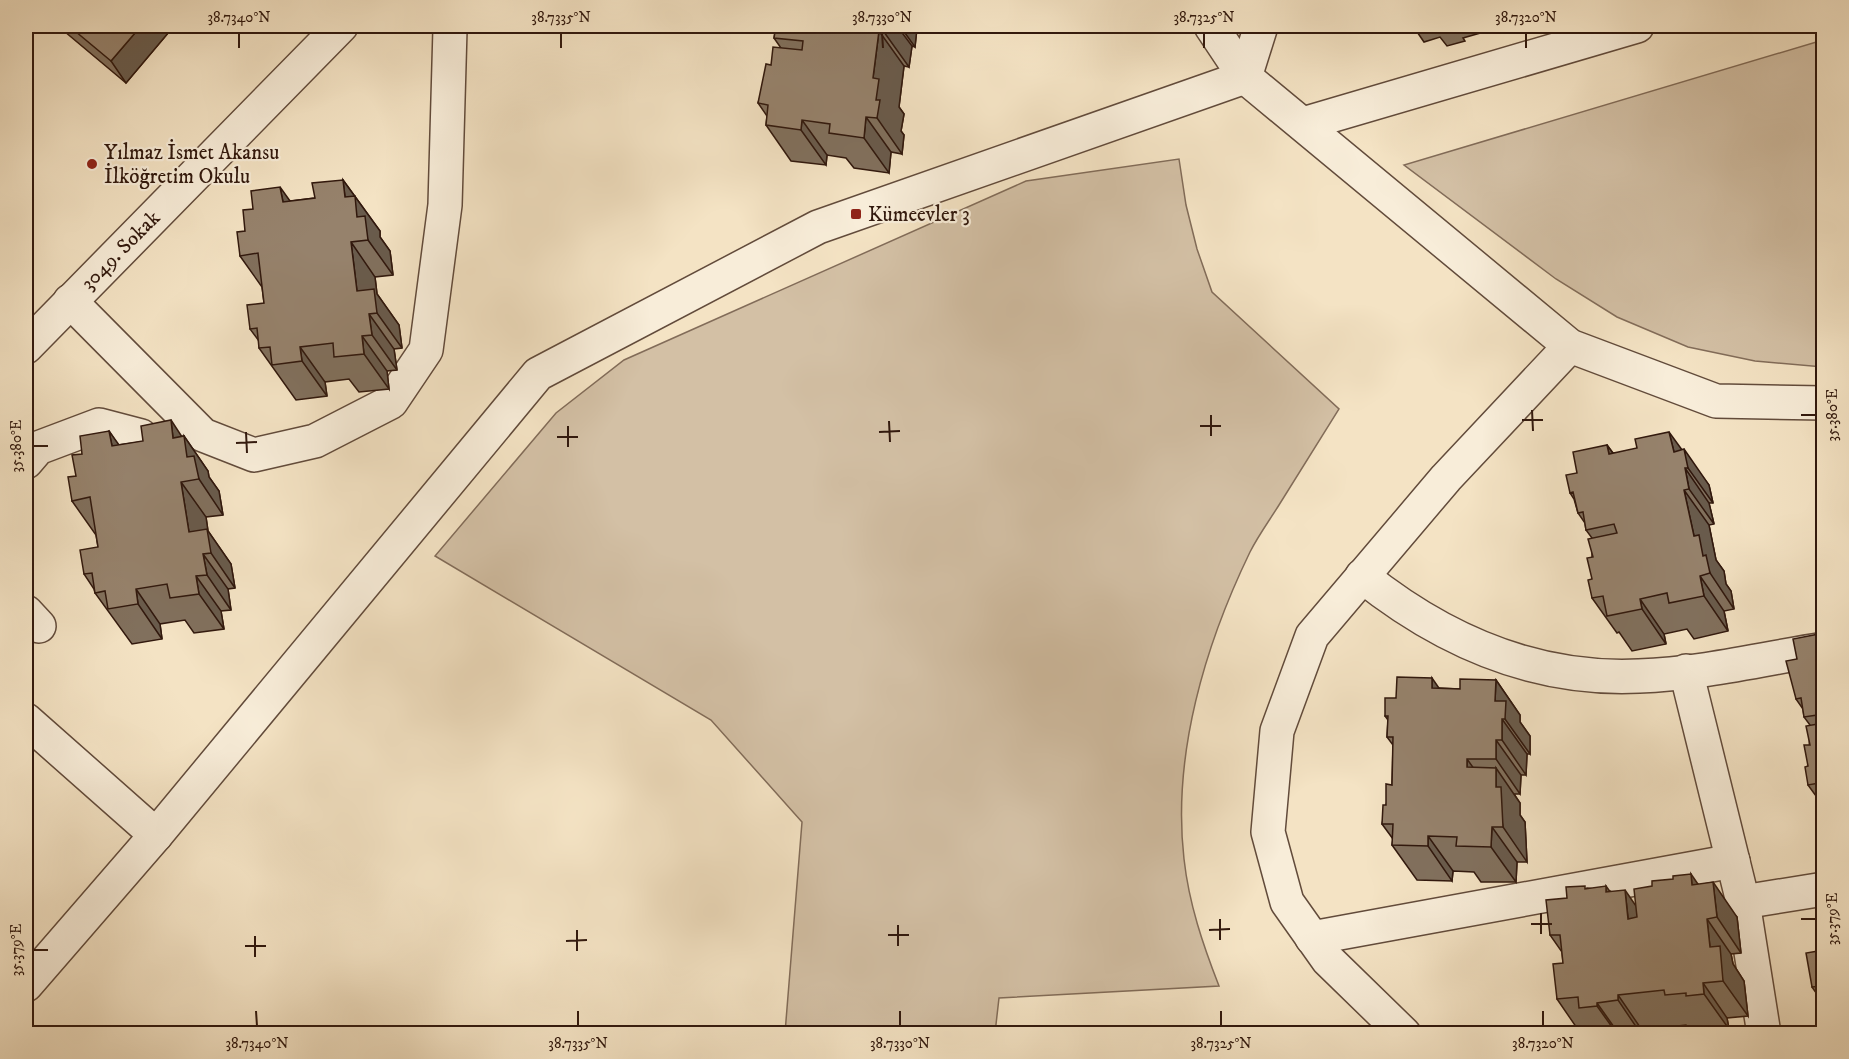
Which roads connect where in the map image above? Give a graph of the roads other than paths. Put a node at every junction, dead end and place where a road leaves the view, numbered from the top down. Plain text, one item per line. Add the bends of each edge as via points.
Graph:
1 (341, 26) edge
2 (448, 26) edge
3 (1211, 26) edge
4 (1261, 26) edge
5 (1637, 26) edge
6 (1245, 76) junction
7 (1303, 124) junction
8 (70, 301) junction
9 (1570, 346) junction
10 (26, 347) edge
11 (1824, 403) edge
12 (141, 436) edge
13 (26, 462) edge
14 (1362, 576) junction
15 (1824, 649) edge
16 (1686, 671) junction
17 (26, 720) edge
18 (156, 835) junction
19 (1733, 861) junction
20 (1824, 889) edge
21 (1743, 902) junction
22 (1312, 938) junction
23 (26, 985) edge
24 (1404, 1034) edge
25 (1764, 1034) edge

1 - 8 street, 3049. Sokak
2 - 8 street via 445,205 426,350 391,402 315,441 254,454 202,435
3 - 6 street
4 - 6 street
5 - 7 street
6 - 7 street
6 - 18 street via 818,227 538,374
7 - 9 street
8 - 10 street, 3049. Sokak
9 - 11 street via 1716,401
9 - 14 street via 1446,478
12 - 13 street via 99,425 38,448
14 - 16 street via 1425,622 1494,654 1589,675 1638,676
14 - 22 street via 1312,636 1277,731 1268,832 1287,902
15 - 16 street
16 - 19 street
17 - 18 street
18 - 23 street
19 - 21 street
19 - 22 street
20 - 21 street
21 - 25 street
22 - 24 street via 1328,960

